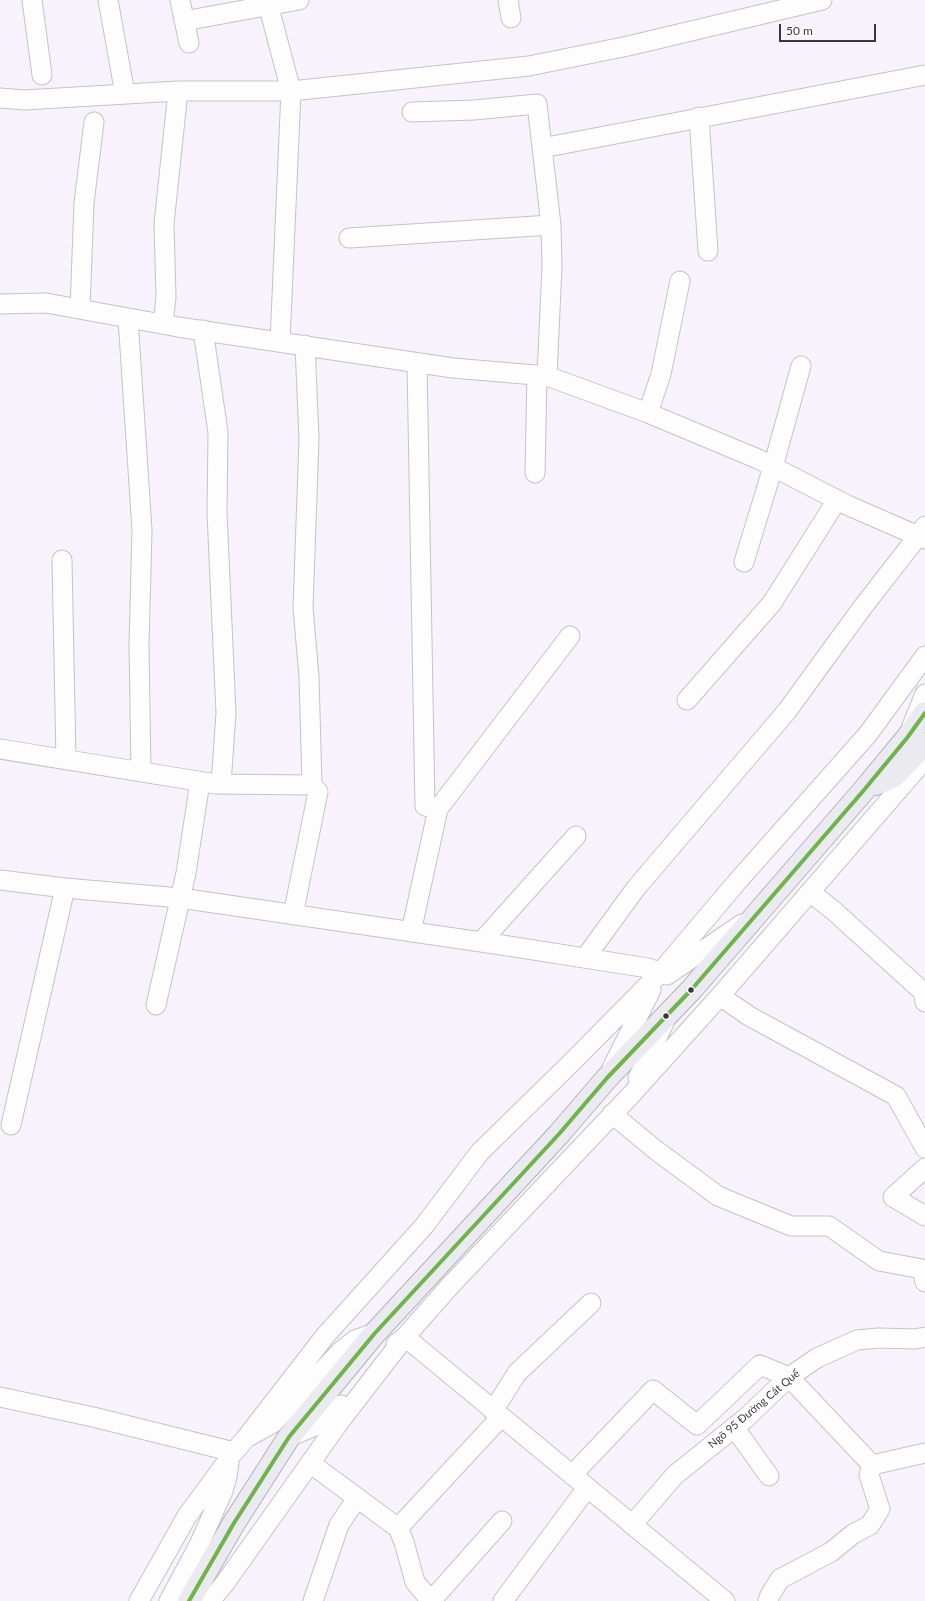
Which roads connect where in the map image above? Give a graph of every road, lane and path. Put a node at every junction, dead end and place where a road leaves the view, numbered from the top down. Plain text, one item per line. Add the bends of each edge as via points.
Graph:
1 (32, 0) edge
2 (108, 0) edge
3 (180, 0) edge
4 (299, 0) edge
5 (817, 1) edge
6 (267, 3) edge
7 (184, 21) junction
8 (189, 43) dead end
9 (42, 74) dead end
10 (925, 75) edge
11 (178, 91) junction
12 (291, 91) junction
13 (125, 94) junction
14 (0, 98) edge
15 (412, 112) dead end
16 (699, 117) junction
17 (94, 122) dead end
18 (542, 148) junction
19 (551, 225) junction
20 (349, 238) dead end
21 (708, 251) dead end
22 (680, 281) dead end
23 (0, 304) edge
24 (80, 309) junction
25 (128, 318) junction
26 (163, 324) junction
27 (203, 330) junction
28 (280, 342) junction
29 (305, 346) junction
30 (417, 363) junction
31 (801, 366) dead end
32 (542, 375) junction
33 (648, 413) junction
34 (774, 467) junction
35 (535, 473) dead end
36 (837, 500) junction
37 (923, 533) edge
38 (62, 560) dead end
39 (744, 562) dead end
40 (570, 636) dead end
41 (925, 656) edge
42 (925, 694) edge
43 (688, 700) dead end
44 (925, 713) edge
45 (916, 741) edge
46 (0, 749) edge
47 (925, 759) edge
48 (66, 760) junction
49 (141, 772) junction
50 (200, 782) junction
51 (221, 784) junction
52 (312, 785) junction
53 (438, 809) junction
54 (576, 836) dead end
55 (0, 880) edge
56 (65, 888) junction
57 (810, 892) junction
58 (180, 898) junction
59 (756, 914) junction
60 (293, 915) junction
61 (411, 932) junction
62 (481, 942) junction
63 (585, 958) junction
64 (660, 973) junction
65 (720, 996) junction
66 (925, 1002) edge
67 (156, 1005) dead end
68 (668, 1015) junction
69 (607, 1078) junction
70 (630, 1096) junction
71 (612, 1114) junction
72 (11, 1125) dead end
73 (559, 1134) junction
74 (925, 1148) edge
75 (925, 1168) edge
76 (925, 1216) edge
77 (924, 1272) edge
78 (591, 1303) dead end
79 (411, 1331) junction
80 (375, 1333) junction
81 (925, 1337) edge
82 (789, 1377) junction
83 (0, 1397) edge
84 (498, 1414) junction
85 (734, 1427) junction
86 (289, 1437) junction
87 (246, 1438) junction
88 (925, 1453) edge
89 (231, 1456) junction
90 (310, 1463) junction
91 (872, 1465) junction
92 (572, 1475) junction
93 (769, 1476) dead end
94 (587, 1488) junction
95 (358, 1498) junction
96 (502, 1521) dead end
97 (632, 1525) junction
98 (398, 1528) junction
99 (139, 1601) edge
100 (170, 1601) edge
101 (189, 1601) edge
102 (210, 1601) edge
103 (312, 1601) edge
104 (431, 1601) edge
105 (503, 1601) edge
106 (725, 1601) edge
107 (768, 1601) edge

1 - 9 street
2 - 13 street
3 - 7 street
4 - 6 street
5 - 12 street via 628,46 529,66
6 - 7 street
6 - 12 street
7 - 8 street
10 - 16 street
11 - 12 street
11 - 13 street
11 - 26 street via 164,224 166,297
12 - 28 street
13 - 14 street via 24,100
15 - 18 street via 537,104
16 - 18 street
16 - 21 street
17 - 24 street via 84,203
18 - 19 street
19 - 20 street
19 - 32 street via 552,266
22 - 33 street via 661,374
23 - 24 street via 46,304
24 - 25 street
25 - 26 street
25 - 49 street via 142,530 139,645
26 - 27 street
27 - 28 street
27 - 51 street via 218,432 217,513 226,713
28 - 29 street
29 - 30 street
29 - 52 street via 309,439 303,608 309,677
30 - 32 street
30 - 53 street via 425,806
31 - 34 street
32 - 33 street
32 - 35 street
33 - 34 street
34 - 36 street
34 - 39 street
36 - 37 street
36 - 43 street via 772,603
37 - 63 street via 862,608 787,711 636,888
38 - 48 street
40 - 53 street
41 - 64 street via 868,734 736,882
42 - 45 street
44 - 45 main road
45 - 59 main road via 864,790
46 - 48 street
47 - 57 street
48 - 49 street
49 - 50 street
50 - 51 street
50 - 58 street
51 - 52 street
52 - 60 street via 318,792
53 - 61 street
54 - 62 street
55 - 56 street
56 - 58 street
56 - 72 street
57 - 65 street
57 - 66 street via 921,990
58 - 60 street
58 - 67 street
59 - 64 street via 667,975
59 - 68 main road
60 - 61 street
61 - 62 street
62 - 63 street
63 - 64 street via 648,968
64 - 69 street
64 - 87 street via 480,1152 424,1226 325,1336
65 - 70 street
65 - 74 street via 749,1016 896,1096
68 - 69 main road
68 - 70 street
69 - 73 main road
70 - 71 street
71 - 77 street via 718,1196 791,1226 829,1226 879,1261
71 - 79 street
73 - 79 street via 540,1171 456,1269
73 - 80 main road
75 - 76 street via 893,1197
78 - 84 street via 518,1373
79 - 84 street
79 - 86 street via 363,1372 332,1416
79 - 90 street
80 - 86 main road
80 - 87 street via 355,1340 345,1348 273,1423
81 - 82 street, Ngõ 95 Đường Cát Quế via 857,1340 817,1358
82 - 85 street, Ngõ 95 Đường Cát Quế
82 - 91 street
82 - 92 street via 760,1365 697,1425 653,1390
83 - 89 street via 93,1417
84 - 92 street
84 - 98 street
85 - 93 street
85 - 97 street, Ngõ 95 Đường Cát Quế via 675,1475
86 - 101 main road via 234,1523
87 - 89 street
88 - 91 street
89 - 99 street via 187,1516
89 - 100 street via 223,1492
90 - 95 street
90 - 102 street
91 - 107 street via 870,1475 880,1509 870,1525 853,1534 831,1552 780,1579
92 - 94 street
94 - 97 street
94 - 105 street
95 - 98 street
95 - 103 street via 339,1525
96 - 104 street
97 - 106 street
98 - 104 street via 415,1582

